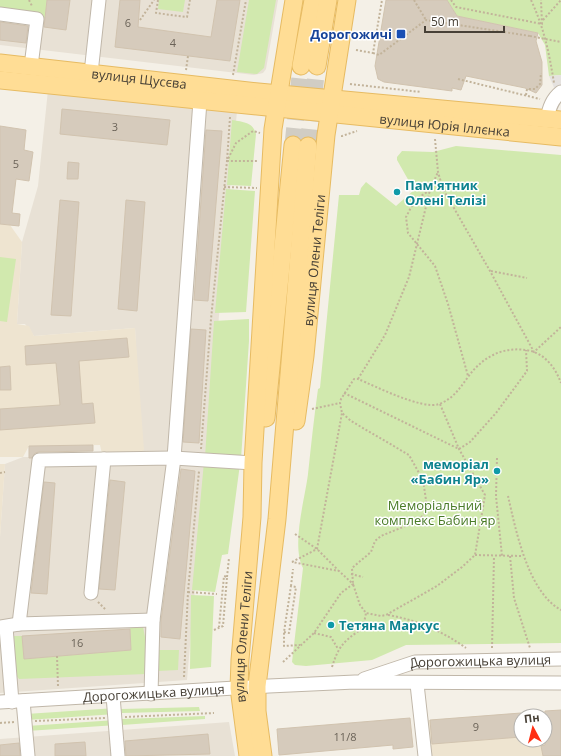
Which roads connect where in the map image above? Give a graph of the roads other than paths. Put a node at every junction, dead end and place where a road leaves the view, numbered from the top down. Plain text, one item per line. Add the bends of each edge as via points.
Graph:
1 (99, 0) edge
2 (294, 0) edge
3 (313, 0) edge
4 (328, 0) edge
5 (347, 0) edge
6 (0, 14) edge
7 (0, 63) edge
8 (31, 66) junction
9 (90, 73) junction
10 (0, 80) edge
11 (557, 89) edge
12 (277, 100) junction
13 (200, 101) junction
14 (330, 105) junction
15 (554, 120) edge
16 (561, 137) edge
17 (174, 458) junction
18 (104, 459) junction
19 (253, 463) junction
20 (252, 517) junction
21 (277, 519) junction
22 (91, 593) road end
23 (153, 620) junction
24 (8, 626) edge
25 (561, 659) edge
26 (355, 682) junction
27 (561, 683) edge
28 (417, 684) junction
29 (257, 686) junction
30 (239, 688) junction
31 (151, 694) junction
32 (113, 696) junction
33 (12, 702) edge
34 (28, 756) edge
35 (118, 756) edge
36 (248, 756) edge
37 (262, 756) edge
38 (425, 756) edge

1 - 9 street
2 - 12 main road, вулиця Олени Теліги
3 - 4 main road via 309,66
5 - 14 main road, вулиця Олени Теліги
6 - 8 street via 37,19
7 - 8 main road, вулиця Щусєва
8 - 9 main road, вулиця Щусєва
9 - 12 main road, вулиця Щусєва
10 - 13 main road, вулиця Щусєва
11 - 15 street via 549,107
12 - 13 main road, вулиця Щусєва
12 - 14 main road
12 - 19 main road, вулиця Олени Теліги via 273,129
13 - 17 street
14 - 15 main road, вулиця Юрія Іллєнка
14 - 16 main road, вулиця Юрія Іллєнка
14 - 21 main road, вулиця Олени Теліги via 302,391
17 - 18 street
17 - 19 street
17 - 23 street
18 - 22 street
18 - 24 street via 38,460
19 - 20 main road, вулиця Олени Теліги
20 - 21 main road, вулиця Олени Теліги via 300,145
20 - 30 main road, вулиця Олени Теліги
21 - 29 main road, вулиця Олени Теліги
23 - 24 street
23 - 31 street
24 - 33 street
25 - 26 street, Дорогожицька вулиця via 415,662
26 - 28 street, Дорогожицька вулиця
26 - 29 street, Дорогожицька вулиця
27 - 28 street, Дорогожицька вулиця
28 - 38 street
29 - 30 street, Дорогожицька вулиця
29 - 37 main road, вулиця Олени Теліги
30 - 31 street, Дорогожицька вулиця
30 - 36 main road, вулиця Олени Теліги
31 - 32 street, Дорогожицька вулиця
32 - 33 street, Дорогожицька вулиця
32 - 35 street
33 - 34 street

